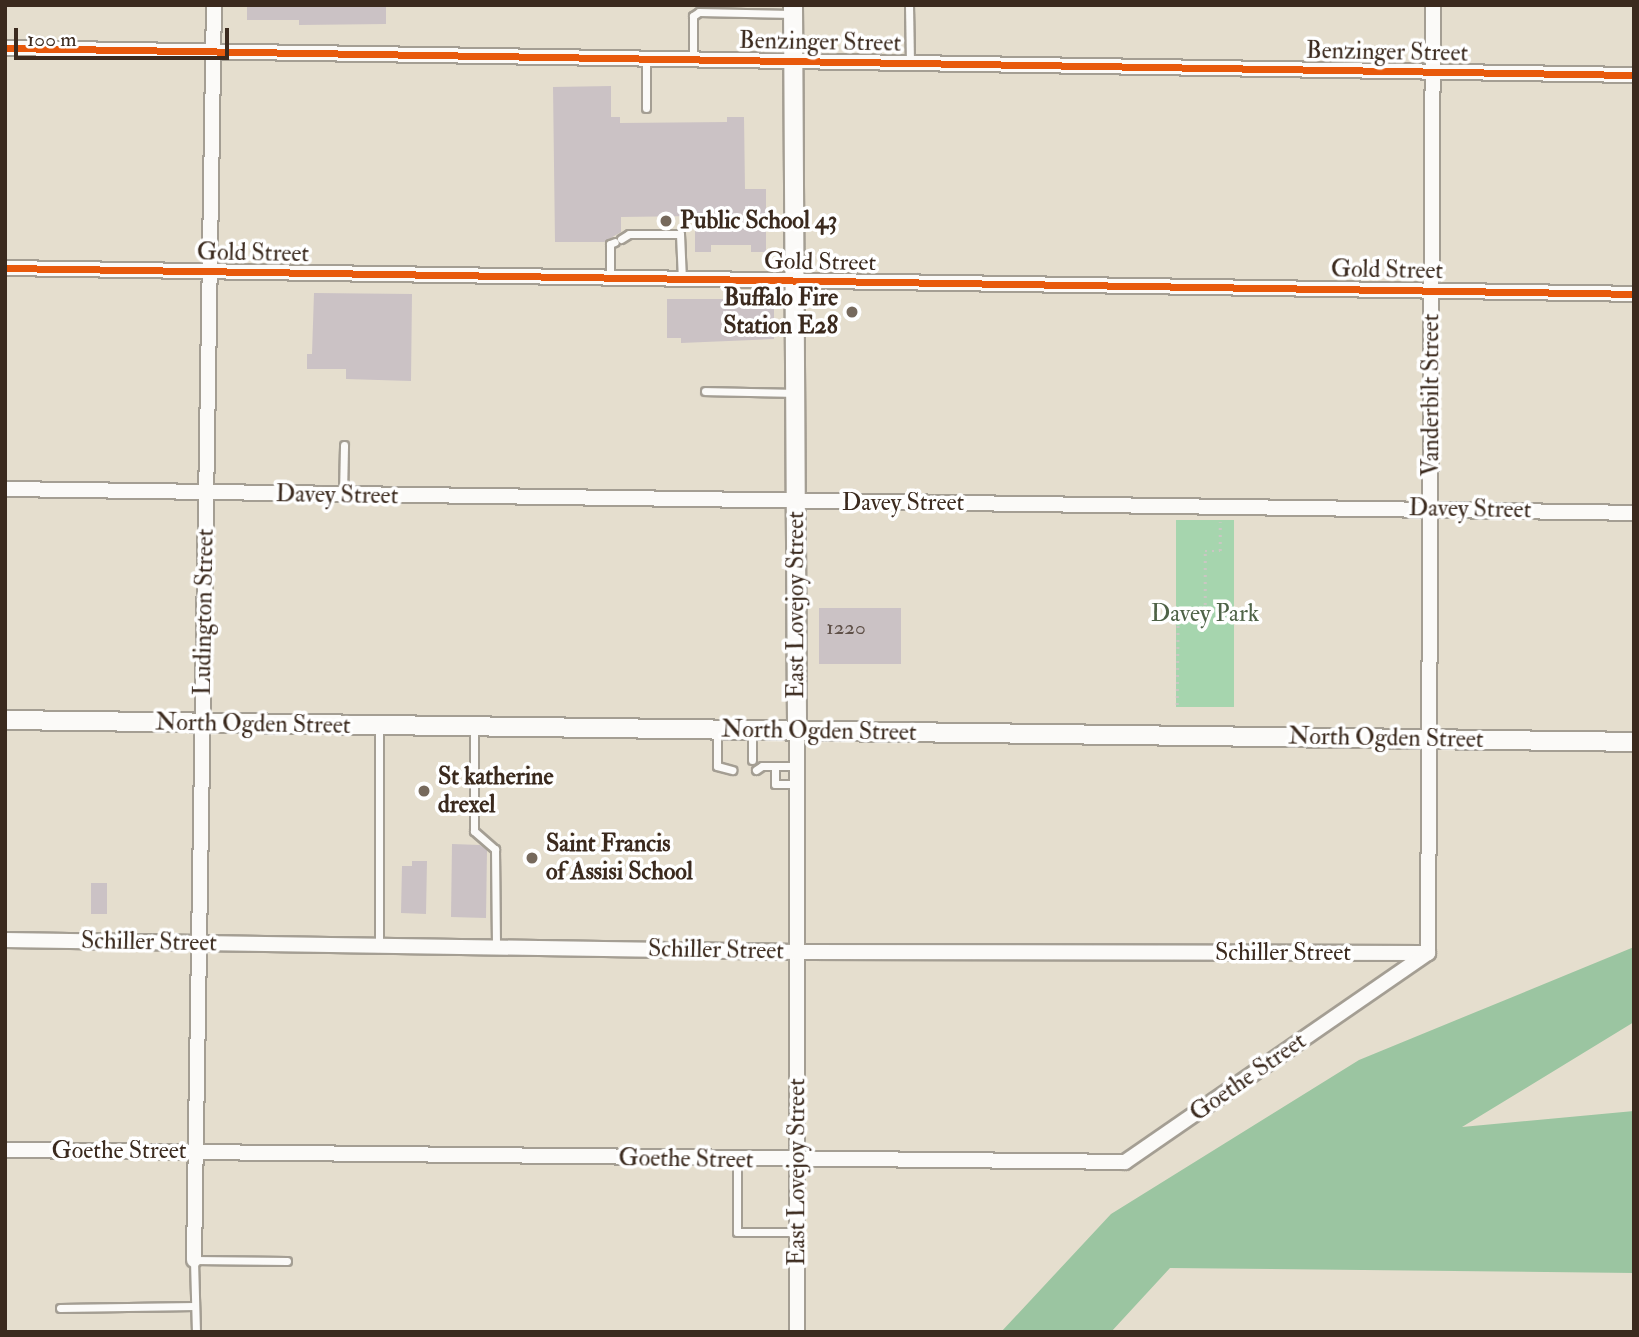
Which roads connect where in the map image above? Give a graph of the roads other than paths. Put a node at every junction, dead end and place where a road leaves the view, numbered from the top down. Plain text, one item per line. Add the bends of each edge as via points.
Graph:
1 (214, 5) edge
2 (909, 5) edge
3 (1433, 5) edge
4 (793, 10) edge
5 (5, 48) edge
6 (213, 51) junction
7 (646, 58) junction
8 (693, 59) junction
9 (793, 61) junction
10 (910, 63) junction
11 (1433, 72) junction
12 (1634, 75) edge
13 (646, 108) dead end
14 (5, 268) edge
15 (210, 271) junction
16 (610, 278) junction
17 (682, 279) junction
18 (794, 281) junction
19 (1431, 289) junction
20 (1634, 294) edge
21 (705, 391) dead end
22 (794, 393) junction
23 (344, 445) dead end
24 (5, 489) edge
25 (206, 493) junction
26 (343, 495) junction
27 (796, 503) junction
28 (1429, 507) junction
29 (1634, 513) edge
30 (5, 720) edge
31 (201, 722) junction
32 (379, 726) junction
33 (474, 727) junction
34 (717, 730) junction
35 (752, 731) junction
36 (797, 732) junction
37 (1429, 739) junction
38 (1634, 742) edge
39 (730, 766) dead end
40 (775, 766) junction
41 (797, 766) junction
42 (797, 784) junction
43 (5, 940) edge
44 (200, 943) junction
45 (379, 944) junction
46 (496, 946) junction
47 (797, 951) junction
48 (1427, 953) junction
49 (5, 1150) edge
50 (196, 1152) junction
51 (737, 1159) junction
52 (798, 1160) junction
53 (797, 1232) junction
54 (194, 1260) junction
55 (287, 1261) dead end
56 (195, 1306) junction
57 (60, 1308) dead end
58 (196, 1332) edge
59 (797, 1332) edge

1 - 6 street, Ludington Street
2 - 10 lane
3 - 11 street, Vanderbilt Street
4 - 8 lane via 699,12 693,16
4 - 9 street, East Lovejoy Street
5 - 6 street, Benzinger Street
6 - 7 street, Benzinger Street
6 - 15 street, Ludington Street
7 - 8 street, Benzinger Street
7 - 13 lane
8 - 9 street, Benzinger Street
9 - 10 street, Benzinger Street
9 - 18 street, East Lovejoy Street
10 - 11 street, Benzinger Street
11 - 12 street, Benzinger Street
11 - 19 street, Vanderbilt Street
14 - 15 street, Gold Street
15 - 16 street, Gold Street
15 - 25 street, Ludington Street
16 - 17 street, Gold Street
16 - 17 lane via 610,244 629,234 680,234
17 - 18 street, Gold Street
18 - 19 street, Gold Street
18 - 22 street, East Lovejoy Street
19 - 20 street, Gold Street
19 - 28 street, Vanderbilt Street
21 - 22 lane
22 - 27 street, East Lovejoy Street
23 - 26 lane
24 - 25 street, Davey Street
25 - 26 street, Davey Street
25 - 31 street, Ludington Street
26 - 27 street, Davey Street
27 - 28 street, Davey Street
27 - 36 street, East Lovejoy Street
28 - 29 street, Davey Street
28 - 37 street, Vanderbilt Street
30 - 31 street, North Ogden Street
31 - 32 street, North Ogden Street
31 - 44 street, Ludington Street
32 - 33 street, North Ogden Street
32 - 45 lane
33 - 34 street, North Ogden Street
33 - 46 lane via 474,831 495,849
34 - 35 street, North Ogden Street
34 - 39 lane via 717,766
35 - 36 street, North Ogden Street
35 - 40 lane via 756,765
36 - 37 street, North Ogden Street
36 - 41 street, East Lovejoy Street
37 - 38 street, North Ogden Street
37 - 48 street, Vanderbilt Street
40 - 41 lane
40 - 42 lane via 775,784
41 - 42 street, East Lovejoy Street
42 - 47 street, East Lovejoy Street
43 - 44 street, Schiller Street
44 - 45 street, Schiller Street
44 - 50 street, Ludington Street
45 - 46 street, Schiller Street
46 - 47 street, Schiller Street
47 - 48 street, Schiller Street
47 - 52 street, East Lovejoy Street
48 - 52 street, Goethe Street via 1125,1162
49 - 50 street, Goethe Street
50 - 51 street, Goethe Street
50 - 54 street, Ludington Street
51 - 52 street, Goethe Street
51 - 53 lane via 737,1232
52 - 53 street, East Lovejoy Street
53 - 59 street, East Lovejoy Street
54 - 55 lane
54 - 56 lane
56 - 57 lane
56 - 58 lane

